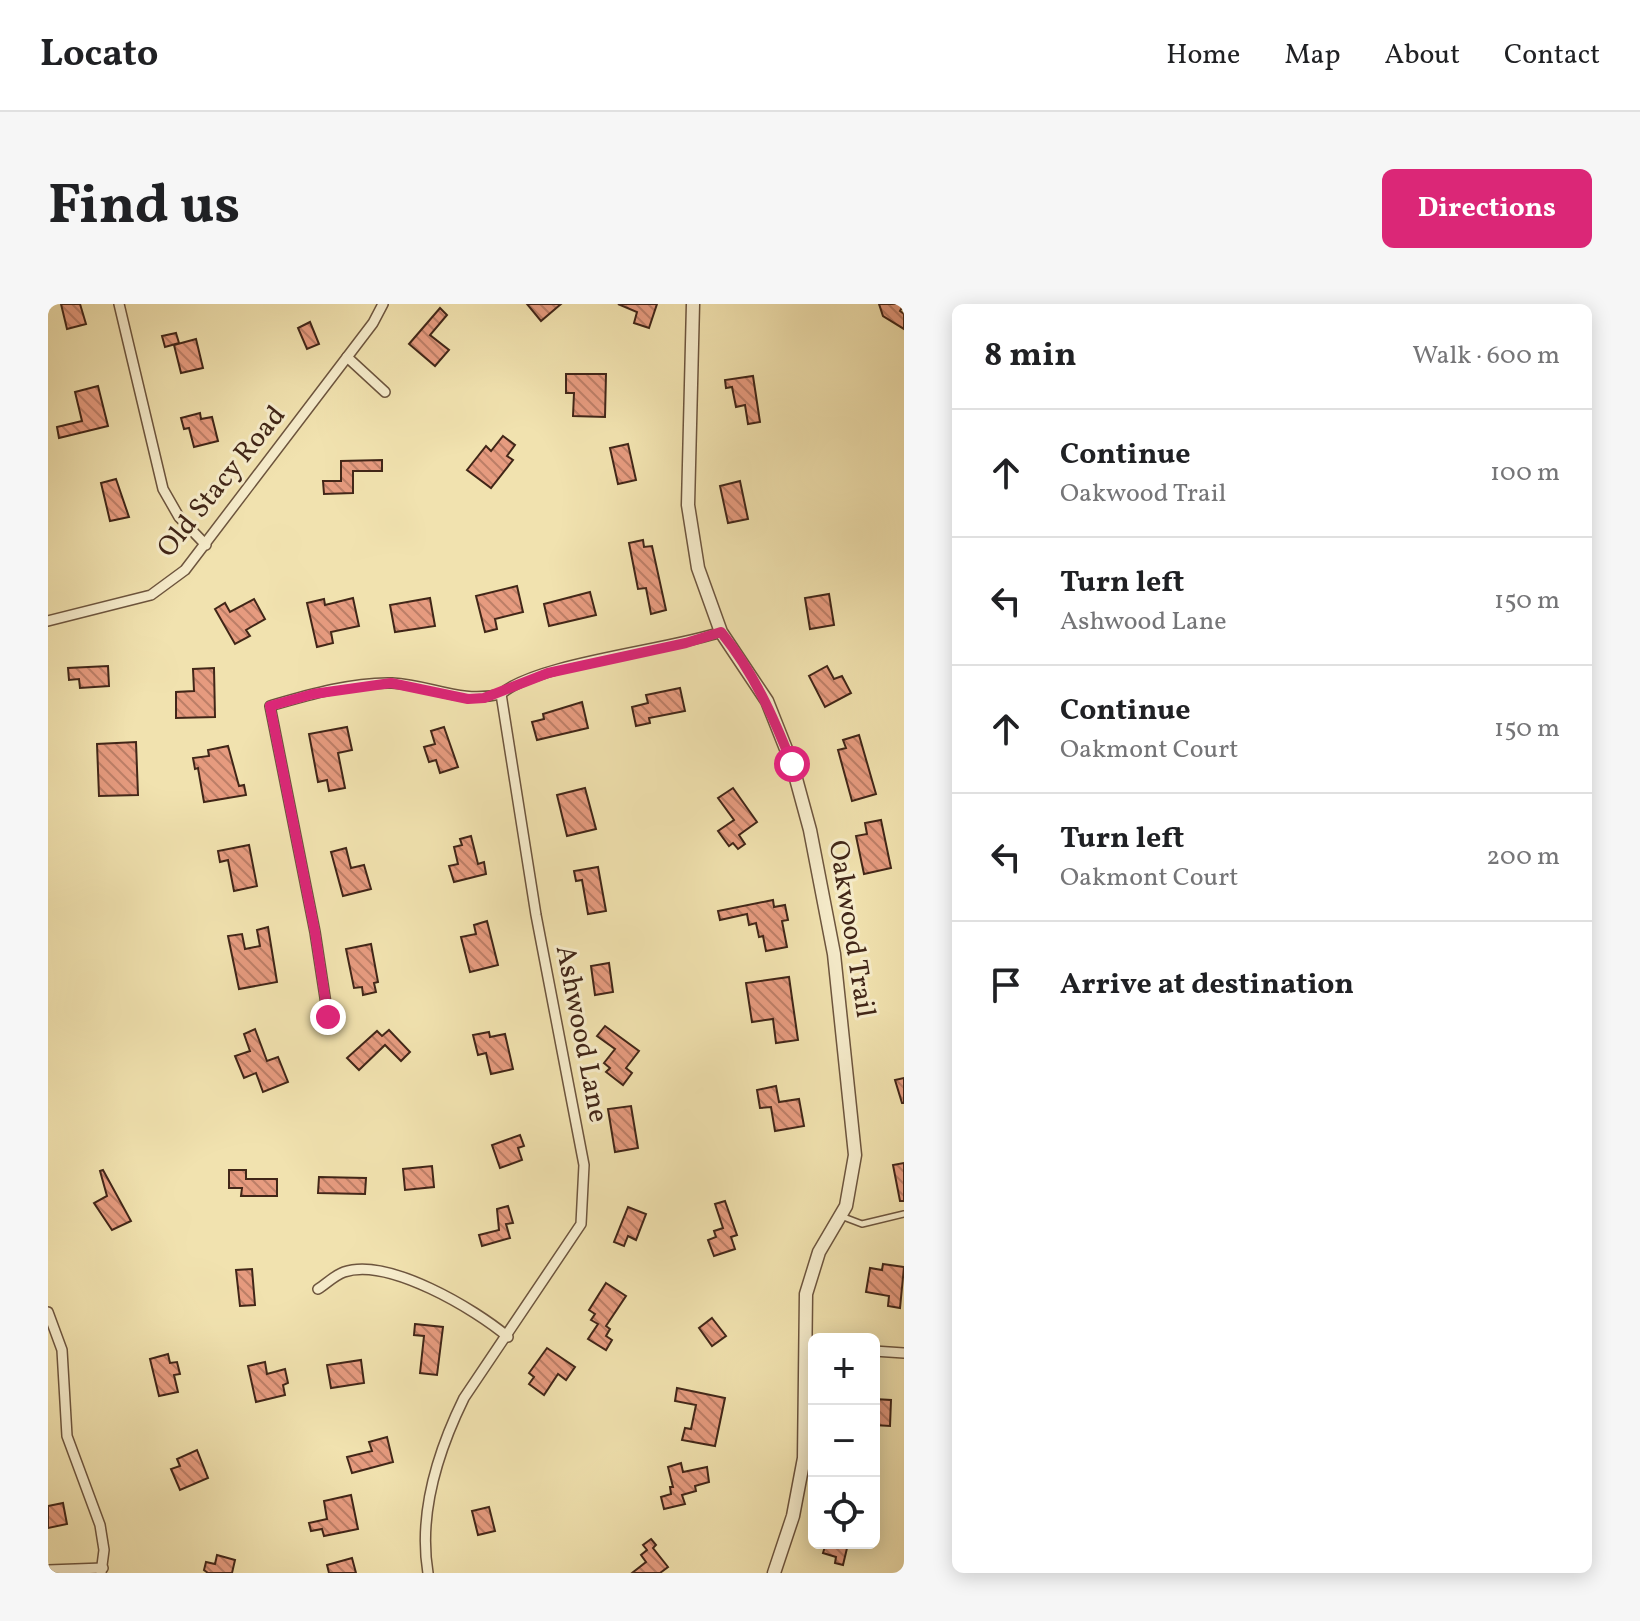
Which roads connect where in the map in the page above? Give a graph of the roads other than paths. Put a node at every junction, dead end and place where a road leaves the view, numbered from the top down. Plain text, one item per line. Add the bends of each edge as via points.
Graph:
1 (119, 304) edge
2 (383, 304) edge
3 (693, 304) edge
4 (347, 357) junction
5 (385, 392) dead end
6 (206, 545) junction
7 (48, 621) edge
8 (721, 632) junction
9 (501, 694) junction
10 (328, 1017) dead end
11 (904, 1214) edge
12 (840, 1216) junction
13 (318, 1289) dead end
14 (48, 1312) edge
15 (810, 1333) edge
16 (508, 1337) junction
17 (880, 1351) edge
18 (904, 1353) edge
19 (808, 1384) edge
20 (48, 1570) edge
21 (102, 1570) edge
22 (428, 1573) edge
23 (774, 1573) edge

1 - 6 street via 163,489 179,517
2 - 4 street, Old Stacy Road
3 - 8 street, Oakwood Trail via 688,505 698,568
4 - 5 street
4 - 6 street, Old Stacy Road
6 - 7 street, Old Stacy Road via 185,570 151,595
8 - 9 street via 548,673
8 - 12 street, Oakwood Trail via 767,701 792,764 828,915 855,1155
9 - 10 street via 468,699 391,683 270,706
9 - 16 street, Ashwood Lane via 584,1165 581,1224
11 - 12 lane via 862,1224
12 - 15 street, Oakwood Trail via 808,1285
13 - 16 street via 344,1272 385,1271 485,1317
14 - 21 street via 62,1350 67,1436 100,1525
16 - 22 street, Ashwood Lane via 464,1398 437,1460 426,1534
17 - 18 street
19 - 23 street, Oakwood Trail via 804,1458
20 - 21 street

